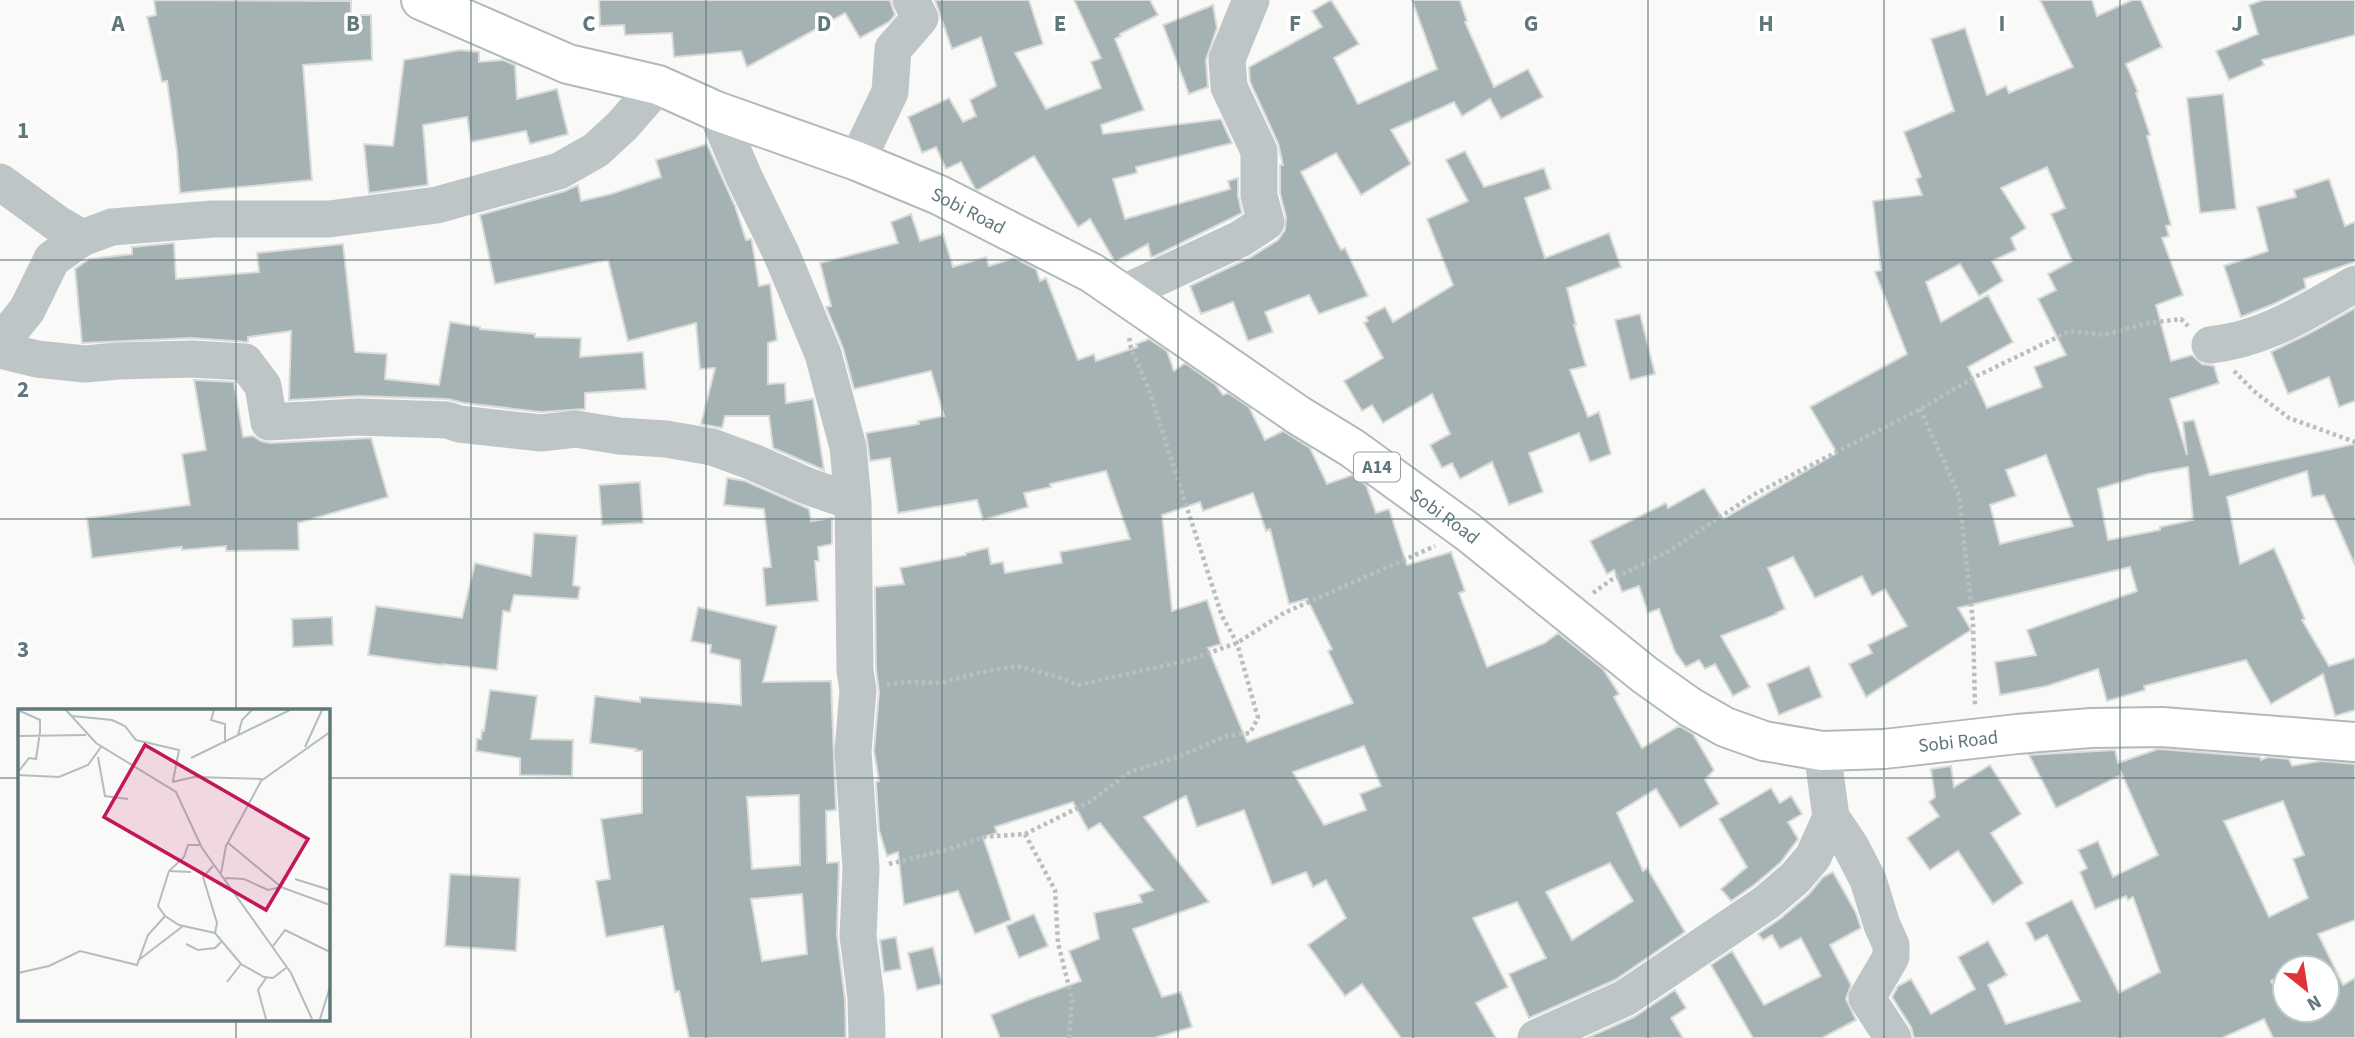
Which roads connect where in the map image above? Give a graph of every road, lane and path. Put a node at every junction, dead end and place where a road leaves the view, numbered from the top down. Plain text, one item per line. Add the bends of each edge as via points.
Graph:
1 (421, 0) edge
2 (911, 0) edge
3 (1251, 0) edge
4 (658, 85) junction
5 (716, 111) junction
6 (857, 162) junction
7 (0, 182) edge
8 (82, 238) junction
9 (2355, 284) edge
10 (1122, 294) junction
11 (2181, 319) dead end
12 (0, 337) edge
13 (2210, 345) joint
14 (0, 350) edge
15 (1920, 409) junction
16 (2355, 442) edge
17 (853, 502) junction
18 (1468, 532) junction
19 (1566, 612) junction
20 (1237, 643) junction
21 (858, 690) junction
22 (1976, 739) junction
23 (2355, 742) edge
24 (1822, 751) junction
25 (1830, 817) junction
26 (1025, 834) junction
27 (861, 869) junction
28 (867, 1038) edge
29 (1069, 1038) edge
30 (1536, 1038) edge
31 (1893, 1038) edge

1 - 4 highway, Sobi Road / A14 via 568,64
2 - 6 street via 920,18 893,49 890,92
3 - 10 street via 1227,60 1229,87 1259,150 1259,196 1266,222 1240,239
4 - 5 highway, Sobi Road / A14
4 - 8 street via 596,150 559,172 437,205 328,219 213,219 112,227
5 - 6 highway, Sobi Road / A14
5 - 17 street via 823,355 848,447
6 - 10 highway, Sobi Road / A14 via 939,195 1092,273
7 - 8 street
8 - 12 street via 52,259 27,310
9 - 13 street via 2283,325 2236,342
10 - 18 highway, Sobi Road / A14
10 - 20 path via 1131,348 1149,390 1222,616
11 - 15 path via 2104,335 2070,331
13 - 16 path via 2255,393 2289,418
14 - 17 street via 85,364 192,359 245,362 263,386 269,422 447,419 541,433 576,429 666,439 712,447
15 - 19 path via 1753,495
15 - 22 path via 1959,495 1973,622
17 - 21 street
18 - 19 highway, Sobi Road / A14
18 - 20 path via 1284,613
19 - 24 highway, Sobi Road / A14 via 1645,675 1725,727 1764,741
20 - 21 path via 1189,660 1078,685 1017,666 940,683 906,682
20 - 26 path via 1258,718 1250,733 1226,736 1130,772 1088,803
21 - 27 street via 853,751
22 - 23 highway, Sobi Road / A14 via 2091,728 2162,727
22 - 24 highway, Sobi Road / A14 via 1884,750
24 - 25 street
25 - 30 street via 1813,858 1767,902 1625,998
25 - 31 street via 1868,880 1891,945 1891,957 1867,998
26 - 27 path via 983,837 918,858
26 - 29 path via 1055,890 1058,943 1072,999
27 - 28 street via 858,936

